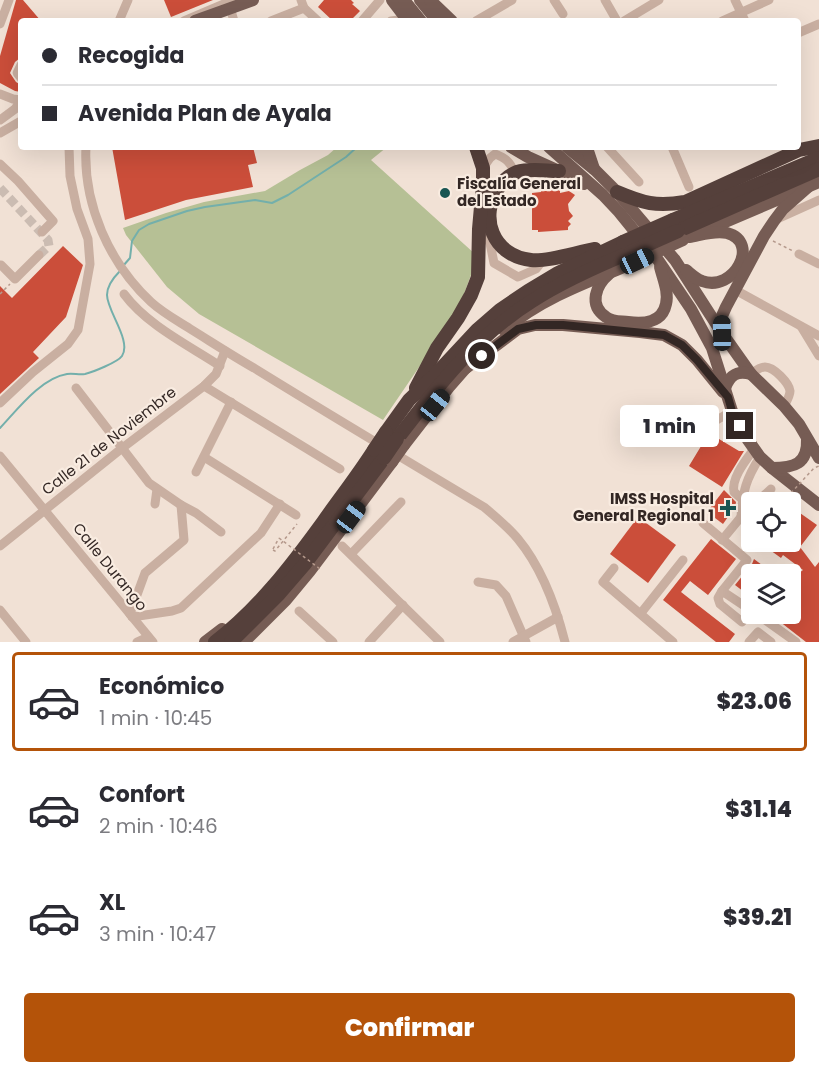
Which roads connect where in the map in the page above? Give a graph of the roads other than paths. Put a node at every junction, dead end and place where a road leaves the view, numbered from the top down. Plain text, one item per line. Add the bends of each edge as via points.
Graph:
1 (9, 0) edge
2 (128, 0) edge
3 (253, 0) edge
4 (263, 0) edge
5 (380, 0) edge
6 (421, 0) edge
7 (512, 0) edge
8 (554, 0) edge
9 (605, 0) edge
10 (659, 0) edge
11 (735, 0) edge
12 (769, 0) edge
13 (231, 4) edge
14 (303, 4) edge
15 (435, 7) edge
16 (402, 10) edge
17 (563, 14) dead end
18 (743, 17) edge
19 (120, 18) edge
20 (192, 18) edge
21 (203, 18) edge
22 (212, 18) edge
23 (277, 18) edge
24 (315, 18) edge
25 (365, 18) edge
26 (416, 18) edge
27 (448, 18) edge
28 (481, 18) edge
29 (615, 18) edge
30 (629, 18) edge
31 (0, 24) edge
32 (819, 24) edge
33 (801, 32) edge
34 (0, 94) edge
35 (18, 100) edge
36 (18, 104) edge
37 (0, 120) edge
38 (18, 123) edge
39 (0, 133) edge
40 (819, 141) edge
41 (819, 146) edge
42 (801, 147) edge
43 (801, 148) edge
44 (69, 150) edge
45 (86, 150) edge
46 (477, 150) edge
47 (516, 150) edge
48 (552, 150) edge
49 (571, 150) edge
50 (578, 150) edge
51 (587, 150) edge
52 (610, 150) edge
53 (673, 150) edge
54 (795, 150) edge
55 (819, 158) edge
56 (0, 164) edge
57 (483, 168) junction
58 (819, 169) edge
59 (595, 170) junction
60 (559, 171) junction
61 (515, 173) junction
62 (639, 182) dead end
63 (813, 185) edge
64 (689, 188) dead end
65 (610, 194) junction
66 (819, 200) edge
67 (774, 221) junction
68 (479, 229) junction
69 (42, 232) dead end
70 (681, 232) junction
71 (631, 254) junction
72 (799, 254) road end
73 (39, 255) tunnel mouth
74 (543, 260) junction
75 (658, 260) junction
76 (675, 261) junction
77 (819, 264) edge
78 (1, 265) edge
79 (610, 272) junction
80 (739, 292) dead end
81 (124, 294) dead end
82 (801, 326) junction
83 (722, 333) junction
84 (819, 336) edge
85 (225, 351) junction
86 (819, 356) edge
87 (220, 366) junction
88 (466, 368) junction
89 (751, 374) junction
90 (204, 386) junction
91 (76, 388) dead end
92 (726, 393) junction
93 (409, 400) junction
94 (231, 402) junction
95 (0, 403) edge
96 (784, 406) junction
97 (732, 411) junction
98 (688, 437) dead end
99 (396, 439) junction
100 (807, 439) junction
101 (121, 449) junction
102 (757, 452) junction
103 (0, 456) edge
104 (204, 457) junction
105 (383, 457) junction
106 (819, 458) edge
107 (772, 468) junction
108 (340, 469) dead end
109 (196, 472) dead end
110 (157, 489) junction
111 (771, 489) dead end
112 (768, 492) edge
113 (741, 498) edge
114 (401, 502) dead end
115 (155, 504) dead end
116 (280, 504) junction
117 (181, 505) junction
118 (819, 505) edge
119 (45, 511) junction
120 (296, 514) road end
121 (741, 517) edge
122 (703, 523) dead end
123 (221, 531) dead end
124 (722, 540) junction
125 (0, 546) edge
126 (342, 546) dead end
127 (351, 554) junction
128 (683, 561) dead end
129 (614, 568) dead end
130 (478, 582) dead end
131 (722, 591) junction
132 (741, 603) edge
133 (404, 605) junction
134 (0, 610) edge
135 (299, 611) dead end
136 (641, 613) junction
137 (131, 616) junction
138 (558, 617) junction
139 (741, 621) edge
140 (771, 624) edge
141 (151, 639) edge
142 (525, 639) edge
143 (26, 642) edge
144 (137, 642) edge
145 (205, 642) edge
146 (215, 642) edge
147 (231, 642) edge
148 (244, 642) edge
149 (333, 642) edge
150 (369, 642) edge
151 (440, 642) edge
152 (513, 642) edge
153 (565, 642) edge
154 (673, 642) edge
155 (749, 642) edge
156 (771, 642) edge
157 (796, 642) edge

1 - 31 street
2 - 19 street
3 - 21 main road, bridge
4 - 13 street
5 - 16 main road
5 - 25 street
6 - 15 main road
7 - 28 street
8 - 17 street
9 - 29 street
10 - 30 street
11 - 18 street
12 - 18 street
13 - 20 street
13 - 22 street
14 - 23 street
14 - 24 street
15 - 27 main road
16 - 26 main road
32 - 33 street
34 - 35 street
36 - 37 street
38 - 39 street
40 - 42 street
41 - 43 highway
44 - 95 street via 70,176 88,239 90,264 78,330 68,344
45 - 85 street via 97,223 115,258 150,301
46 - 57 highway
47 - 60 main road
48 - 65 main road
49 - 59 main road
50 - 59 main road
51 - 59 main road
52 - 62 street
53 - 64 street
54 - 65 highway via 685,202 653,205
55 - 70 highway
56 - 69 street via 53,221
57 - 61 street via 495,154 511,163
57 - 68 highway
58 - 70 highway
59 - 65 main road
60 - 61 highway
60 - 65 main road
61 - 74 highway via 503,182 491,204 492,233 507,252
63 - 67 main road
63 - 70 main road
65 - 75 main road via 619,212
65 - 76 main road
66 - 67 street
67 - 83 main road via 726,307
68 - 74 street via 490,243 494,263 518,277 536,269
68 - 93 highway via 478,277 471,295
70 - 71 highway, bridge
70 - 71 main road, bridge
70 - 76 main road via 728,233 737,239 744,256 737,270 722,282 711,283 699,281
71 - 74 highway
71 - 79 main road
71 - 93 highway via 558,273 528,291 477,330
71 - 99 highway via 563,282 507,319 459,362
72 - 77 street
73 - 78 street via 15,279
75 - 79 main road via 666,307 652,321 642,324 614,321 598,309 596,289
75 - 92 main road via 712,348
76 - 83 main road
79 - 88 main road via 536,307 489,343
80 - 82 street
81 - 87 street via 153,323
82 - 84 street
82 - 86 street
83 - 89 main road
85 - 87 street, Calle 21 de Noviembre
85 - 138 street via 496,517 519,540 535,565
87 - 90 street, Calle 21 de Noviembre
88 - 92 main road via 518,329 536,325 640,332 664,335 682,345
88 - 99 main road via 435,405
89 - 92 main road via 743,371 731,376
89 - 96 main road
89 - 96 street via 764,367 788,384 789,398
90 - 94 street
90 - 101 street, Calle 21 de Noviembre
91 - 101 street
92 - 97 main road
93 - 99 highway
94 - 104 street
94 - 108 street
96 - 100 main road
97 - 98 street
97 - 102 main road
99 - 105 highway, bridge
100 - 106 main road
100 - 107 main road via 806,454 800,461 792,467
101 - 110 street
101 - 119 street, Calle 21 de Noviembre
102 - 107 main road
102 - 113 street via 740,471 734,485 734,492
103 - 119 street, Calle Durango
104 - 109 street
104 - 116 street
105 - 145 main road via 357,469 266,586
105 - 146 highway via 360,471 270,590
105 - 147 highway via 304,565
105 - 148 main road via 310,571
107 - 118 main road
110 - 115 street
110 - 117 street
111 - 112 street
114 - 127 street
116 - 120 street
116 - 137 street via 261,533 181,608
117 - 123 street
117 - 137 street via 184,540 145,573
119 - 125 street, Calle 21 de Noviembre
119 - 137 street, Calle Durango
121 - 124 street
122 - 124 street
124 - 131 street via 747,560
126 - 127 street
127 - 133 street
128 - 136 street
129 - 136 street via 603,582
130 - 142 street via 496,585 506,596
131 - 132 street
131 - 139 street via 720,604
133 - 150 street
133 - 151 street
134 - 143 street
135 - 149 street
136 - 154 street
137 - 141 street, Calle Durango
138 - 142 street
138 - 153 street
140 - 157 street
141 - 144 street
142 - 152 street
155 - 156 street via 758,632

